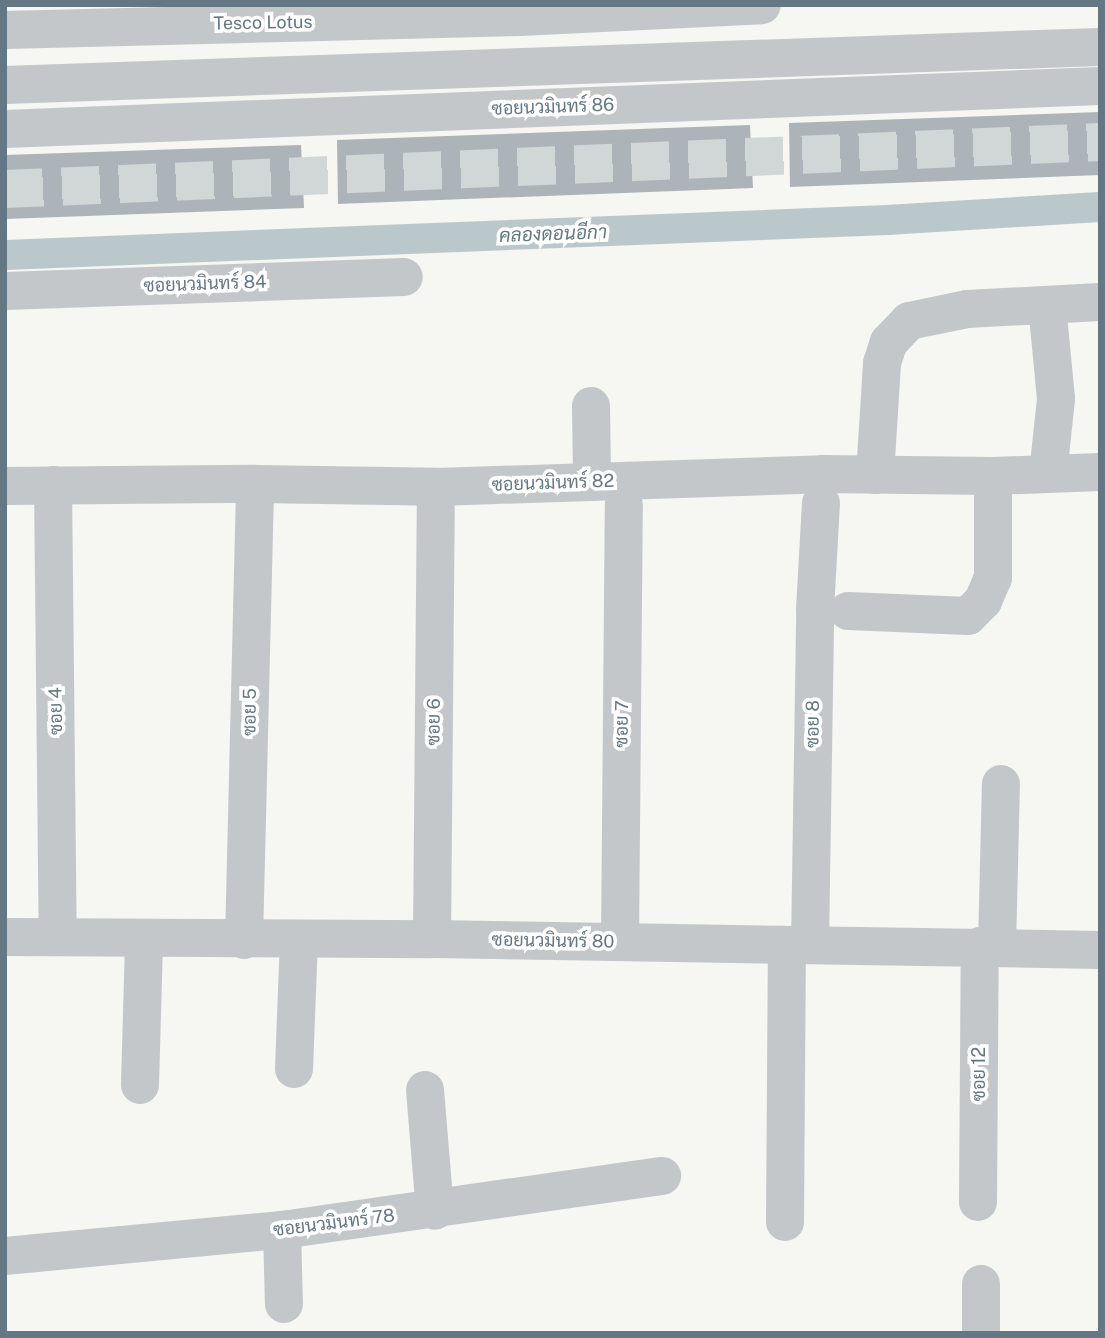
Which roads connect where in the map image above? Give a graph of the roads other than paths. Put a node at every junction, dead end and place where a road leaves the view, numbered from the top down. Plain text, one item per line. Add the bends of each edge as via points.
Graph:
1 (762, 5) edge
2 (520, 11) edge
3 (5, 30) edge
4 (1100, 47) edge
5 (521, 67) junction
6 (5, 85) edge
7 (1100, 86) edge
8 (5, 129) edge
9 (404, 277) dead end
10 (5, 291) edge
11 (1100, 302) edge
12 (1047, 305) junction
13 (591, 406) dead end
14 (1100, 472) edge
15 (1048, 474) junction
16 (875, 475) junction
17 (993, 477) junction
18 (593, 482) junction
19 (255, 484) junction
20 (53, 485) junction
21 (5, 486) edge
22 (821, 503) dead end
23 (436, 505) dead end
24 (624, 505) dead end
25 (848, 611) dead end
26 (1001, 784) dead end
27 (5, 937) edge
28 (58, 937) junction
29 (144, 938) junction
30 (432, 939) junction
31 (244, 940) junction
32 (299, 940) junction
33 (620, 942) junction
34 (798, 945) junction
35 (988, 946) junction
36 (1100, 950) edge
37 (294, 1069) dead end
38 (140, 1085) dead end
39 (425, 1090) dead end
40 (662, 1176) dead end
41 (978, 1202) dead end
42 (435, 1210) junction
43 (785, 1222) dead end
44 (282, 1230) junction
45 (5, 1256) edge
46 (981, 1284) dead end
47 (284, 1304) dead end
48 (981, 1332) edge

1 - 2 street, Tesco Lotus
2 - 3 street, Tesco Lotus
2 - 5 street
4 - 5 street
5 - 6 street
7 - 8 street, ซอยนวมินทร์ 86
9 - 10 street, ซอยนวมินทร์ 84
11 - 12 street
12 - 15 street via 1056,399
12 - 16 street via 967,309 909,321 890,342 882,363
13 - 18 street
14 - 15 street, ซอยนวมินทร์ 82
15 - 17 street, ซอยนวมินทร์ 82
16 - 17 street, ซอยนวมินทร์ 82
16 - 18 street, ซอยนวมินทร์ 82
17 - 25 street via 993,578 983,601 968,616
18 - 19 street, ซอยนวมินทร์ 82 via 437,487
19 - 20 street, ซอยนวมินทร์ 82
19 - 31 street, ซอย 5
20 - 21 street, ซอยนวมินทร์ 82
20 - 28 street, ซอย 4
22 - 34 street, ซอย 8
23 - 30 street, ซอย 6
24 - 33 street, ซอย 7
26 - 35 street, ซอย 12
27 - 28 street, ซอยนวมินทร์ 80
28 - 29 street, ซอยนวมินทร์ 80
29 - 31 street, ซอยนวมินทร์ 80
29 - 38 street
30 - 32 street, ซอยนวมินทร์ 80
30 - 33 street, ซอยนวมินทร์ 80
31 - 32 street, ซอยนวมินทร์ 80
32 - 37 street
33 - 34 street, ซอยนวมินทร์ 80
34 - 35 street, ซอยนวมินทร์ 80
34 - 43 street, ซอย 8
35 - 36 street, ซอยนวมินทร์ 80
35 - 41 street, ซอย 12
39 - 42 street
40 - 42 street, ซอยนวมินทร์ 78
42 - 44 street, ซอยนวมินทร์ 78
44 - 45 street, ซอยนวมินทร์ 78
44 - 47 street
46 - 48 street

